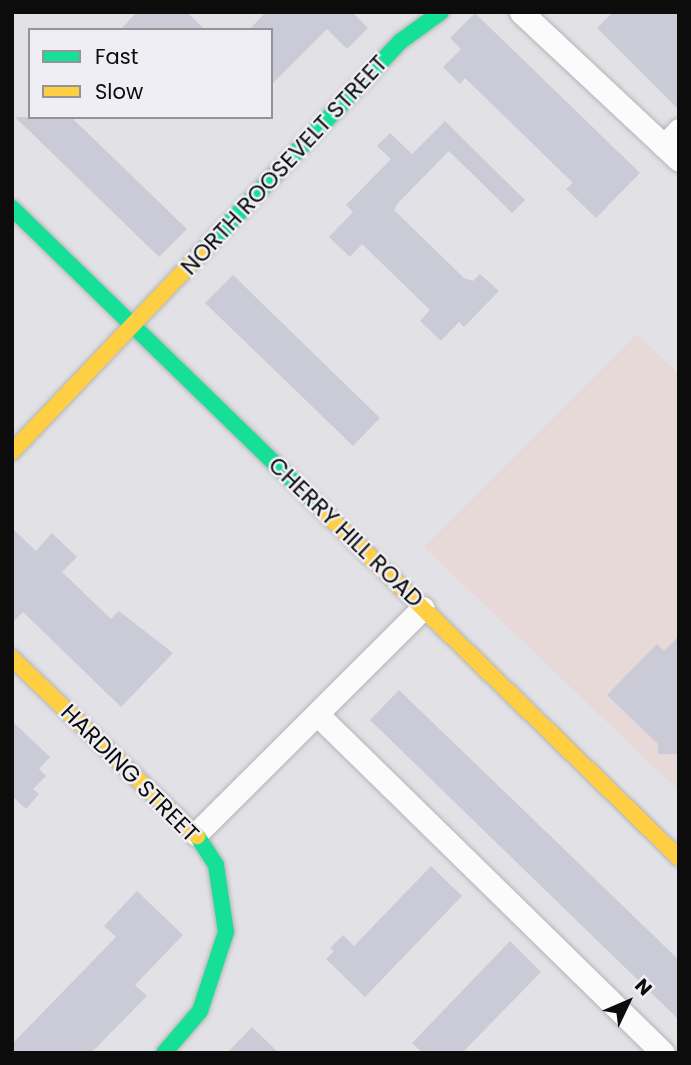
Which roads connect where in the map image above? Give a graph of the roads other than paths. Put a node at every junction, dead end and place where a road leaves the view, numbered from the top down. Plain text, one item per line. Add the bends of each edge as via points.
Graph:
1 (441, 12) edge
2 (521, 12) edge
3 (674, 145) edge
4 (12, 208) edge
5 (135, 325) junction
6 (12, 452) edge
7 (423, 608) junction
8 (16, 669) edge
9 (317, 714) junction
10 (196, 834) junction
11 (679, 858) edge
12 (164, 1053) edge
13 (663, 1053) edge

1 - 5 street, NORTH ROOSEVELT STREET via 395,48
2 - 3 street
4 - 5 street, CHERRY HILL ROAD
5 - 6 street, NORTH ROOSEVELT STREET
5 - 7 street, CHERRY HILL ROAD
7 - 9 street
7 - 11 street, CHERRY HILL ROAD
8 - 10 street, HARDING STREET
9 - 10 street
9 - 13 street
10 - 12 street, HARDING STREET via 216,865 225,897 226,932 200,1011

